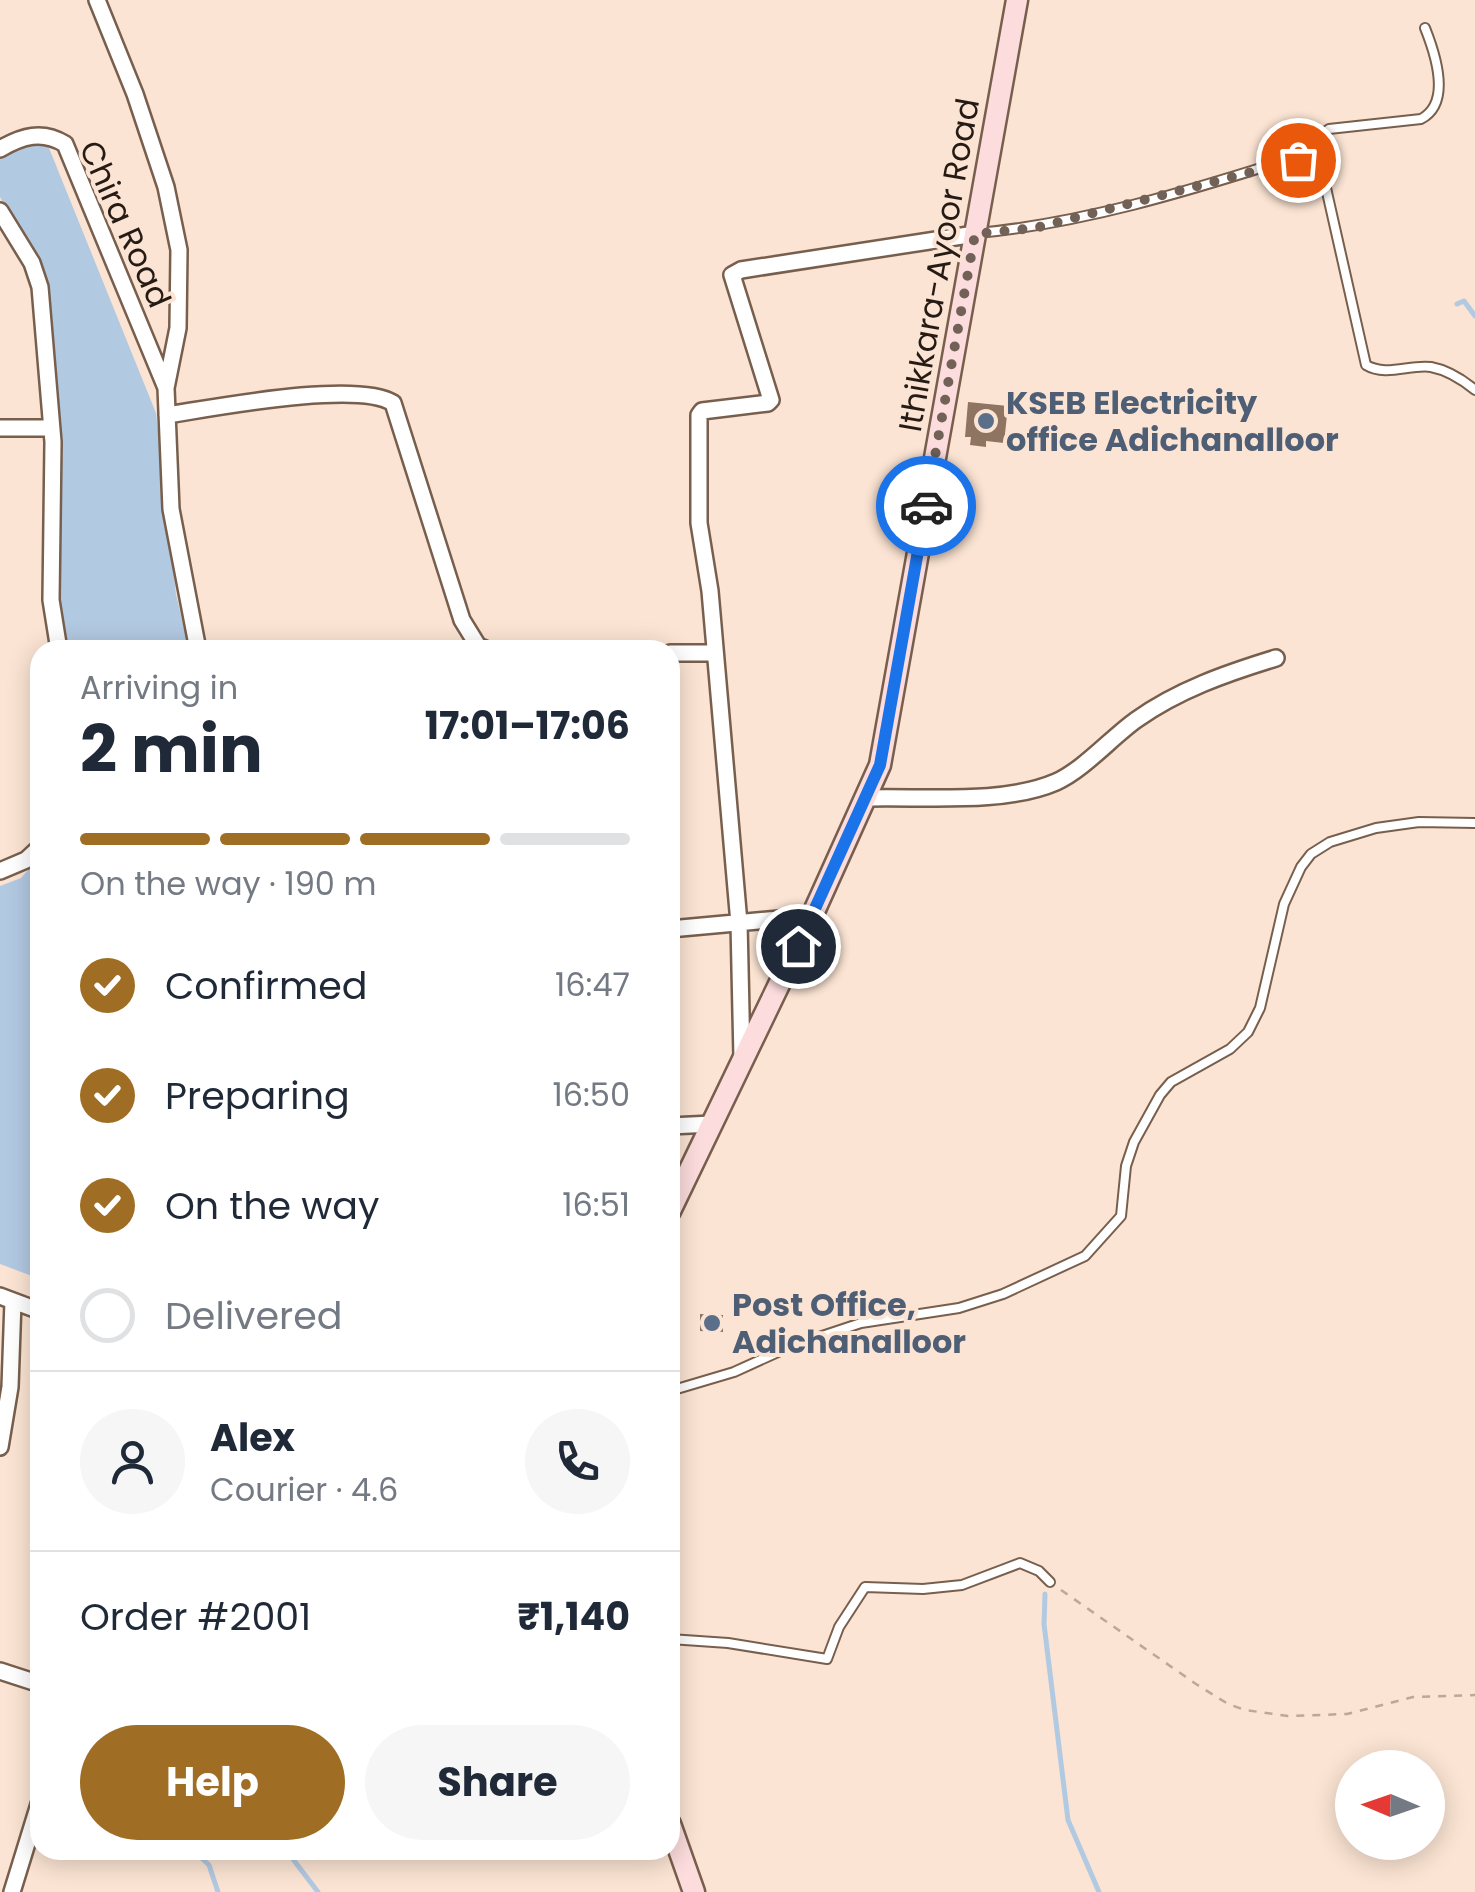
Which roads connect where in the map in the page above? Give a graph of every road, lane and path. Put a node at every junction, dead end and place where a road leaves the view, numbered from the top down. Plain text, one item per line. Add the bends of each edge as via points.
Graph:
1 (97, 0) edge
2 (1017, 0) edge
3 (1425, 28) dead end
4 (0, 149) edge
5 (1304, 161) junction
6 (0, 211) edge
7 (975, 234) junction
8 (166, 388) junction
9 (1475, 390) edge
10 (167, 415) junction
11 (0, 428) edge
12 (52, 428) junction
13 (57, 640) edge
14 (196, 640) edge
15 (474, 640) edge
16 (680, 653) edge
17 (715, 653) junction
18 (1276, 658) dead end
19 (864, 798) junction
20 (1475, 823) edge
21 (30, 857) edge
22 (0, 872) edge
23 (812, 916) junction
24 (739, 923) junction
25 (680, 928) edge
26 (742, 1062) junction
27 (712, 1124) junction
28 (680, 1126) edge
29 (680, 1190) edge
30 (6, 1299) edge
31 (30, 1307) edge
32 (680, 1388) edge
33 (3, 1413) edge
34 (0, 1447) edge
35 (1050, 1582) joint
36 (680, 1640) edge
37 (0, 1671) edge
38 (30, 1681) edge
39 (1475, 1695) edge
40 (30, 1834) edge
41 (680, 1852) edge
42 (12, 1892) edge
43 (694, 1892) edge

1 - 8 street via 166,187 179,250 178,328
2 - 7 main road, Ithikkara-Ayoor Road
3 - 5 lane via 1438,69 1432,112 1329,128
4 - 8 street, Chira Road via 39,135 65,144
5 - 7 lane via 1286,160 1035,228
5 - 9 lane via 1324,179 1366,365 1432,367
6 - 12 street via 40,287
7 - 17 street via 732,275 771,400 699,415 698,523
7 - 19 main road, Ithikkara-Ayoor Road via 880,765
8 - 10 street
10 - 14 street via 171,509
10 - 15 street via 319,396 375,396 393,403 462,620
11 - 12 street
12 - 13 street via 51,600
16 - 17 street
17 - 24 street
18 - 19 street via 1178,695 1059,781 986,796
19 - 23 main road, Ithikkara-Ayoor Road
20 - 32 lane via 1376,828 1311,854 1284,904 1248,1032 1160,1095 1126,1166 1120,1216 1084,1256 1003,1294 861,1323
21 - 22 street
23 - 24 street
23 - 26 main road, Ithikkara-Ayoor Road
24 - 25 street
24 - 26 street
26 - 27 main road, Ithikkara-Ayoor Road
27 - 28 street
27 - 29 main road, Ithikkara-Ayoor Road
30 - 31 street
30 - 33 street
33 - 34 street
35 - 36 lane via 1020,1563 962,1586 865,1587 827,1658
35 - 39 path via 1196,1684 1245,1710 1347,1714 1413,1697
37 - 38 street
40 - 42 street
41 - 43 main road

